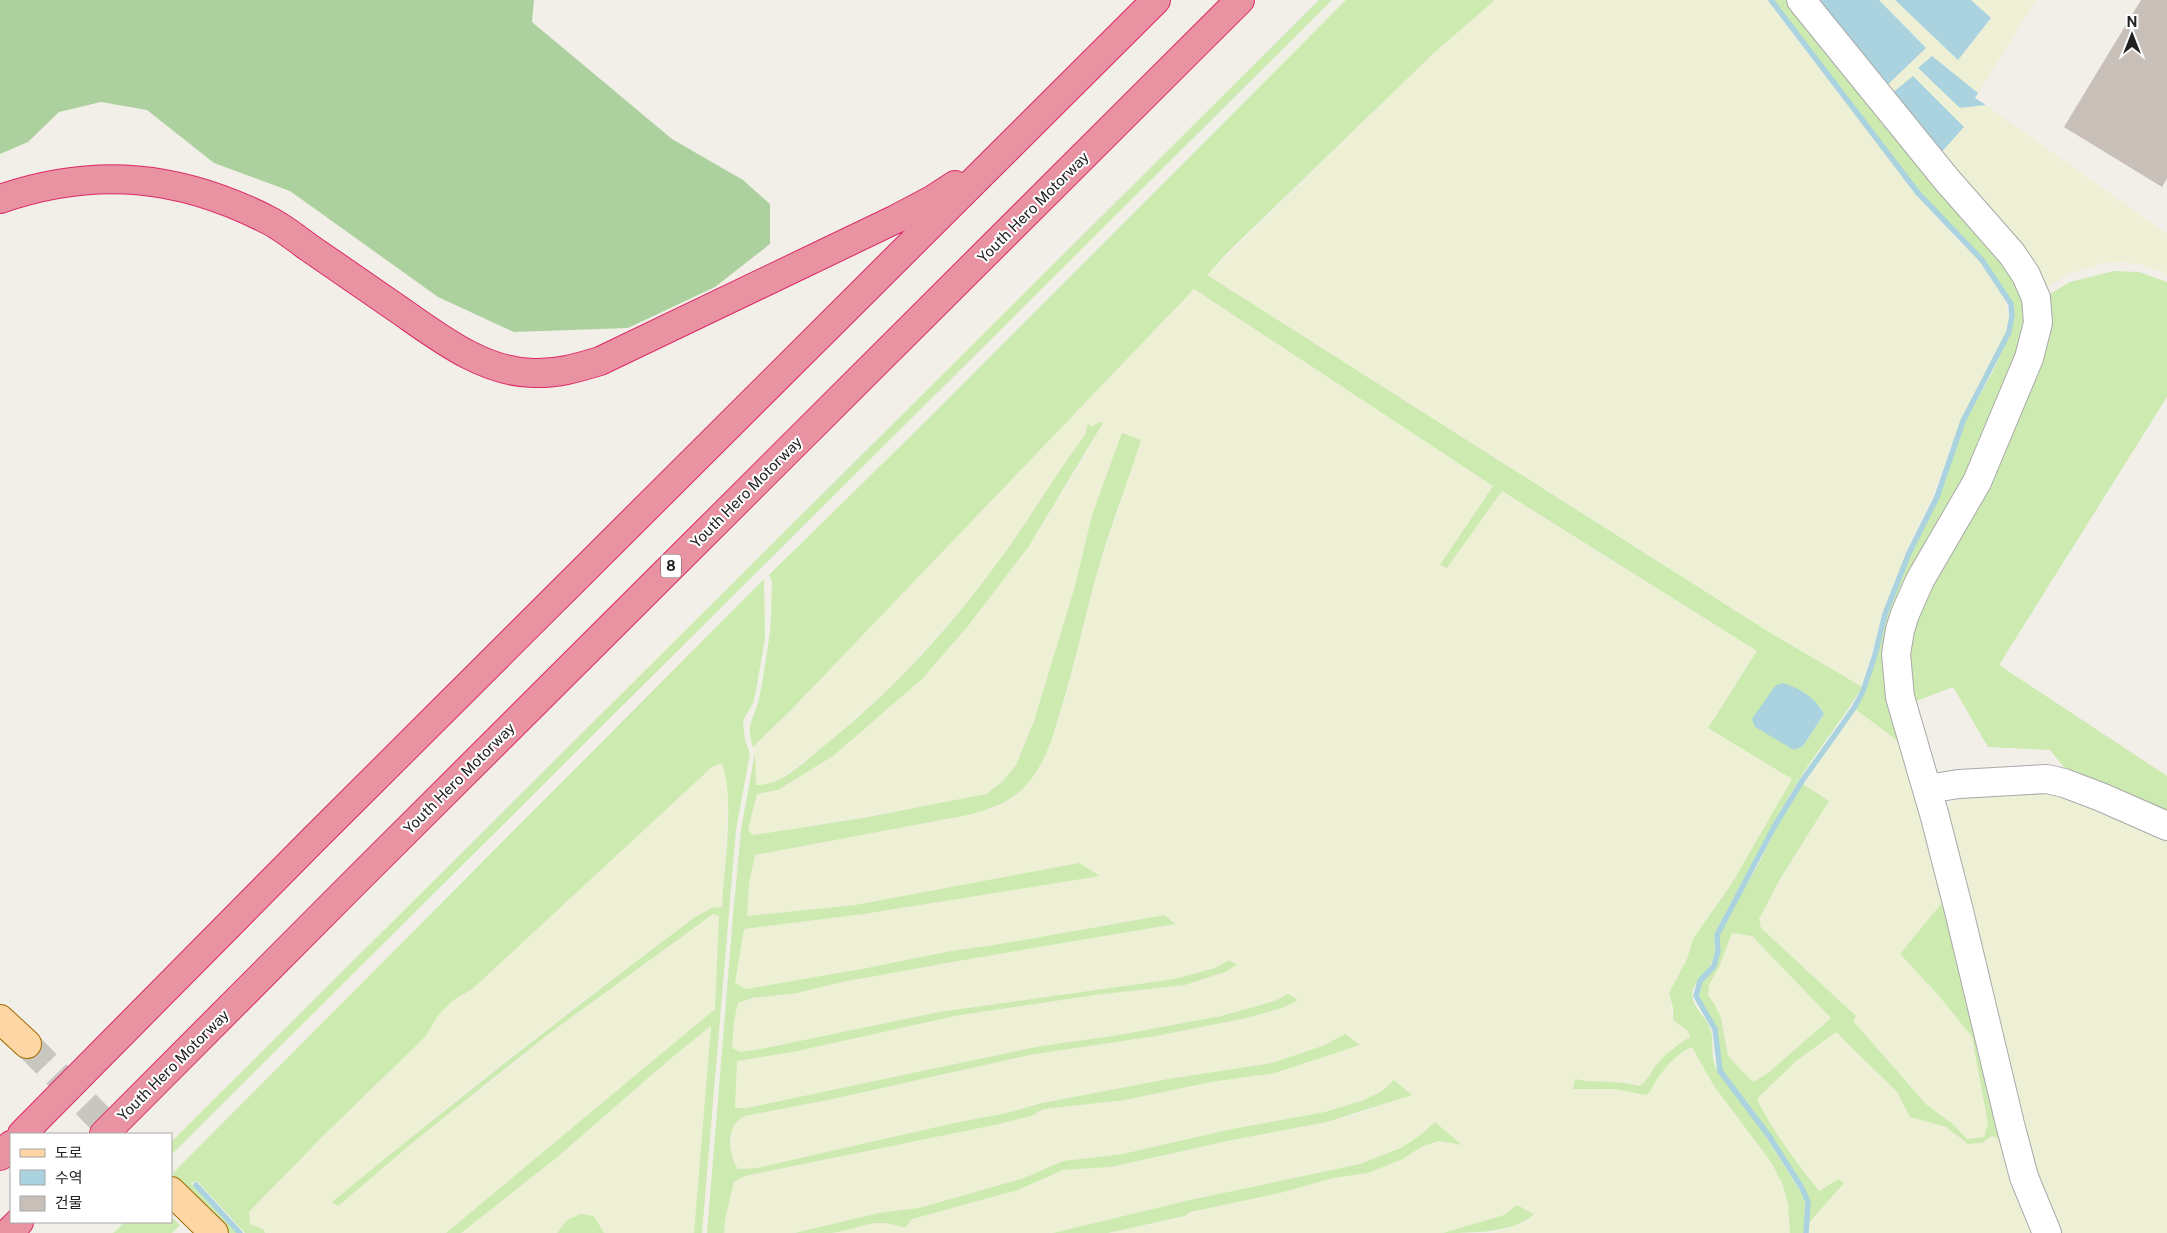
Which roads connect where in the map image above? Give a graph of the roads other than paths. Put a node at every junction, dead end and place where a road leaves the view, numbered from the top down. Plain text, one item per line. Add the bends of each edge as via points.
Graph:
1 (1156, 0) edge
2 (1240, 0) edge
3 (1801, 0) edge
4 (1009, 147) junction
5 (0, 199) edge
6 (1927, 789) junction
7 (2167, 826) edge
8 (0, 1019) edge
9 (27, 1044) tunnel mouth
10 (23, 1133) edge
11 (105, 1133) edge
12 (10, 1146) edge
13 (0, 1156) edge
14 (172, 1192) edge
15 (18, 1223) edge
16 (8, 1233) edge
17 (214, 1233) edge
18 (2047, 1233) edge

1 - 4 highway
2 - 11 highway, Youth Hero Motorway / 8
3 - 6 street via 1947,180 2012,254 2036,298 2038,323 2030,358 1977,482 1920,580 1900,630 1896,654 1897,681
4 - 5 highway via 932,200 896,219 600,361 566,372 532,373 499,368 467,354 272,222 202,192 163,184 86,179 45,185
4 - 10 highway
6 - 7 street via 2047,779 2102,797
6 - 18 street via 2024,1177
8 - 9 main road
12 - 13 highway
14 - 17 main road
15 - 16 highway

